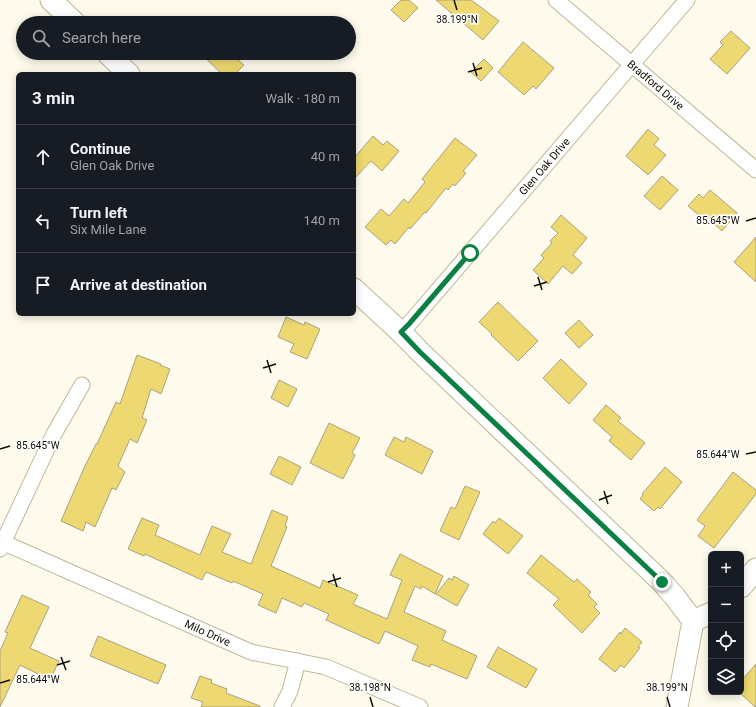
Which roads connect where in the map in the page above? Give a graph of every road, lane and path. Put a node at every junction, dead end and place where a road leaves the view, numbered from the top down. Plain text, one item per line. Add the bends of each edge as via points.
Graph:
1 (51, 0) edge
2 (556, 0) edge
3 (687, 0) edge
4 (68, 16) edge
5 (114, 60) edge
6 (632, 65) junction
7 (127, 72) edge
8 (756, 170) edge
9 (356, 291) edge
10 (401, 332) junction
11 (82, 385) dead end
12 (1, 544) edge
13 (756, 569) edge
14 (744, 583) edge
15 (702, 617) edge
16 (298, 661) junction
17 (282, 707) edge
18 (420, 707) edge
19 (677, 707) edge

1 - 4 street
2 - 6 street, Bradford Drive
3 - 6 street, Glen Oak Drive
5 - 7 street
6 - 8 street, Bradford Drive
6 - 10 street, Glen Oak Drive
9 - 10 street
10 - 15 street via 675,597
11 - 12 street via 54,434
12 - 16 street, Milo Drive via 251,652
13 - 14 street
15 - 19 street
16 - 17 street via 290,691
16 - 18 street, Milo Drive via 326,667

